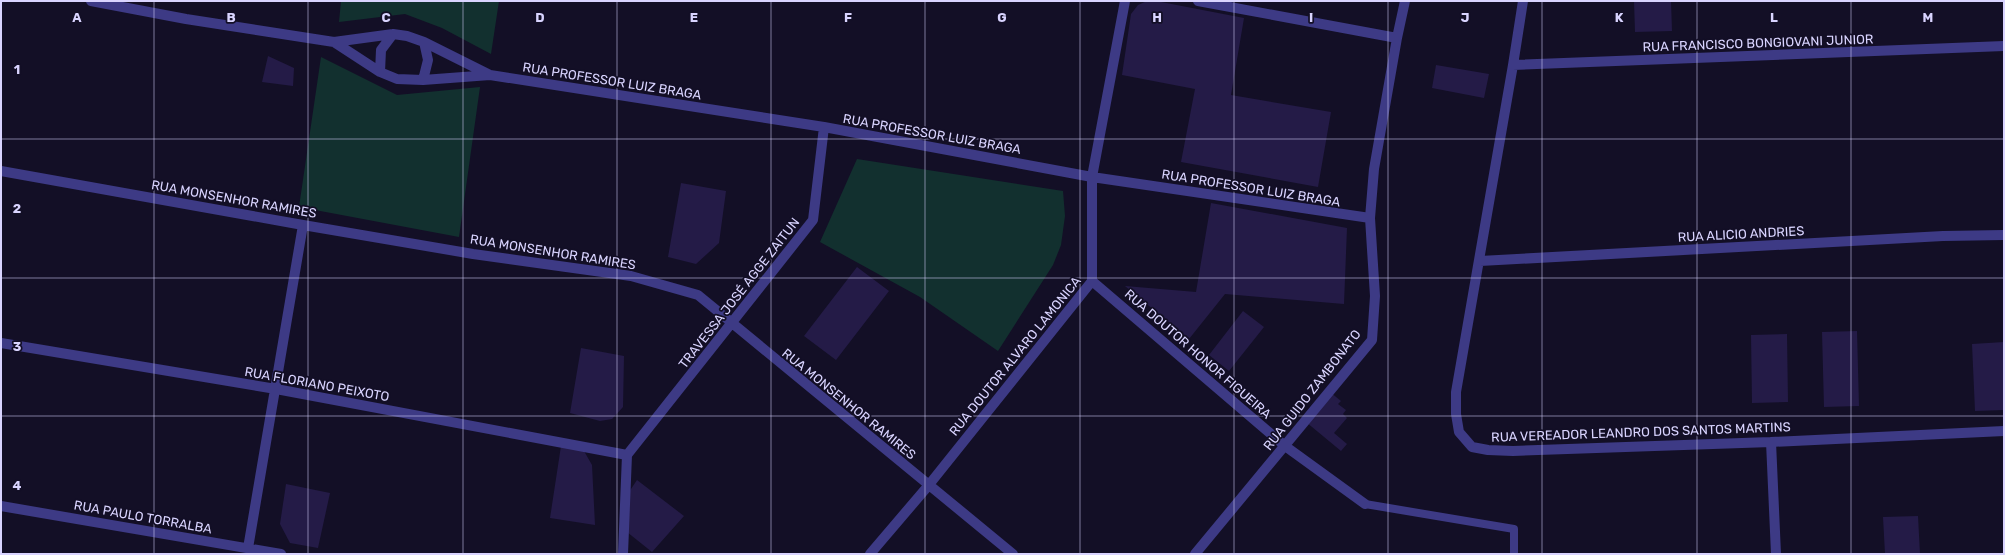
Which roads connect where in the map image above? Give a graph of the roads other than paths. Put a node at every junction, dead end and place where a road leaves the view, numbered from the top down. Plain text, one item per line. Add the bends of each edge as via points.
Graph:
1 (91, 1) edge
2 (1125, 1) edge
3 (1198, 1) edge
4 (1405, 1) edge
5 (1523, 1) edge
6 (393, 34) junction
7 (1397, 38) junction
8 (334, 42) junction
9 (424, 42) junction
10 (2004, 46) edge
11 (1513, 65) junction
12 (380, 72) junction
13 (490, 75) junction
14 (423, 80) junction
15 (824, 127) junction
16 (1, 170) edge
17 (1092, 177) junction
18 (1370, 218) junction
19 (303, 225) junction
20 (2004, 235) edge
21 (1480, 261) junction
22 (1092, 281) junction
23 (732, 324) junction
24 (1, 343) edge
25 (276, 389) junction
26 (2004, 432) edge
27 (1771, 442) junction
28 (1285, 446) junction
29 (626, 456) junction
30 (928, 486) junction
31 (1365, 504) joint
32 (1, 506) edge
33 (247, 551) edge
34 (281, 554) edge
35 (623, 554) edge
36 (870, 554) edge
37 (1014, 554) edge
38 (1195, 554) edge
39 (1514, 554) edge
40 (1776, 554) edge

1 - 8 street, RUA PROFESSOR LUIZ BRAGA
2 - 17 street, RUA DOUTOR ALVARO LAMONICA
3 - 7 street
4 - 7 street, RUA GUIDO ZAMBONATO
5 - 11 street, RUA VEREADOR LEANDRO DOS SANTOS MARTINS
6 - 8 street, RUA PROFESSOR LUIZ BRAGA
6 - 9 street, RUA PROFESSOR LUIZ BRAGA
6 - 12 street via 381,50
7 - 18 street, RUA GUIDO ZAMBONATO via 1374,169
8 - 12 street, RUA PROFESSOR LUIZ BRAGA
9 - 13 street, RUA PROFESSOR LUIZ BRAGA
9 - 14 street via 428,60
10 - 11 street, RUA FRANCISCO BONGIOVANI JUNIOR
11 - 21 street, RUA VEREADOR LEANDRO DOS SANTOS MARTINS
12 - 14 street, RUA PROFESSOR LUIZ BRAGA via 396,79
13 - 14 street, RUA PROFESSOR LUIZ BRAGA
13 - 15 street, RUA PROFESSOR LUIZ BRAGA
15 - 17 street, RUA PROFESSOR LUIZ BRAGA
15 - 23 street, TRAVESSA JOSÉ AGGE ZAITUN via 813,220
16 - 19 street, RUA MONSENHOR RAMIRES
17 - 18 street, RUA PROFESSOR LUIZ BRAGA
17 - 22 street, RUA DOUTOR ALVARO LAMONICA
18 - 28 street, RUA GUIDO ZAMBONATO via 1375,296 1372,340
19 - 23 street, RUA MONSENHOR RAMIRES via 473,254 631,276 698,295
19 - 25 street
20 - 21 street, RUA ALICIO ANDRIES via 1943,236
21 - 27 street, RUA VEREADOR LEANDRO DOS SANTOS MARTINS via 1456,392 1456,414 1460,432 1472,447 1512,451
22 - 28 street, RUA DOUTOR HONOR FIGUEIRA
22 - 30 street, RUA DOUTOR ALVARO LAMONICA
23 - 29 street, TRAVESSA JOSÉ AGGE ZAITUN
23 - 30 street, RUA MONSENHOR RAMIRES
24 - 25 street, RUA FLORIANO PEIXOTO
25 - 29 street, RUA FLORIANO PEIXOTO
25 - 33 street
26 - 27 street, RUA VEREADOR LEANDRO DOS SANTOS MARTINS
27 - 40 street
28 - 31 street, RUA DOUTOR HONOR FIGUEIRA
28 - 38 street, RUA GUIDO ZAMBONATO
29 - 35 street
30 - 36 street, RUA DOUTOR ALVARO LAMONICA
30 - 37 street, RUA MONSENHOR RAMIRES
31 - 39 lane via 1514,529
32 - 33 street, RUA PAULO TORRALBA
33 - 34 street, RUA PAULO TORRALBA

